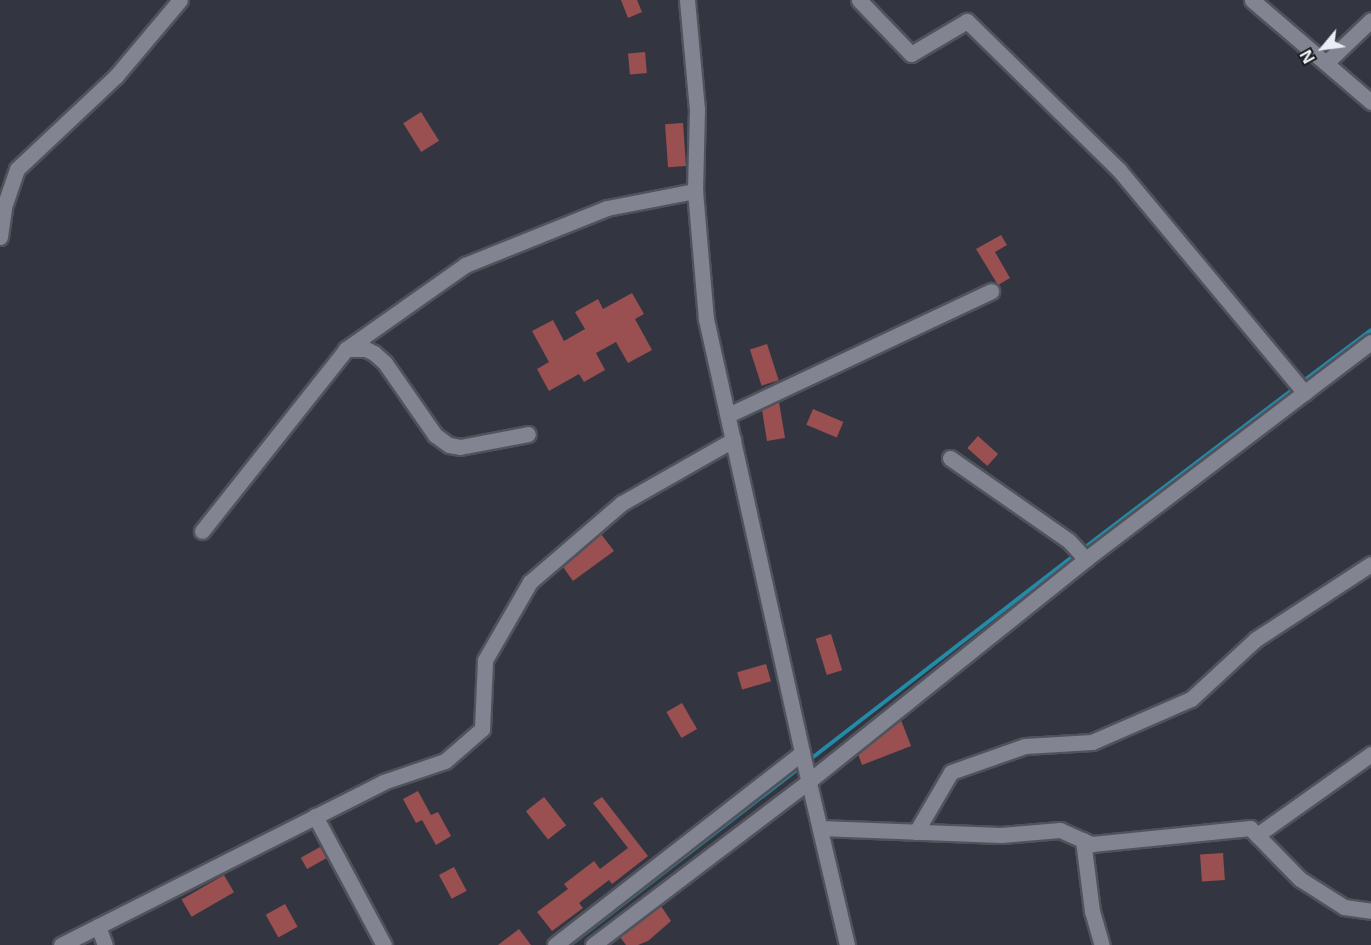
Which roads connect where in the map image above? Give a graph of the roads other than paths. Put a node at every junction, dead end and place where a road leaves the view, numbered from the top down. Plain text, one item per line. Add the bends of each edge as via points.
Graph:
1 (180, 0) edge
2 (687, 0) edge
3 (859, 0) edge
4 (1252, 0) edge
5 (1371, 20) edge
6 (1326, 63) junction
7 (1371, 102) edge
8 (695, 191) junction
9 (0, 237) edge
10 (991, 291) dead end
11 (1371, 342) edge
12 (346, 349) junction
13 (1301, 388) junction
14 (728, 416) junction
15 (528, 434) dead end
16 (733, 440) junction
17 (950, 458) dead end
18 (202, 531) dead end
19 (1086, 559) junction
20 (1371, 564) edge
21 (802, 753) junction
22 (1371, 754) edge
23 (808, 777) junction
24 (315, 816) junction
25 (820, 828) junction
26 (916, 832) junction
27 (1257, 835) junction
28 (1083, 840) junction
29 (1371, 911) edge
30 (98, 926) junction
31 (61, 945) edge
32 (105, 945) edge
33 (384, 945) edge
34 (555, 945) edge
35 (592, 945) edge
36 (848, 945) edge
37 (1102, 945) edge

1 - 9 street via 116,76 17,169 4,207
2 - 8 street via 697,109
3 - 13 street via 911,54 967,21 1119,170
4 - 6 street
5 - 6 street
6 - 7 street
8 - 12 street via 607,208 465,265
8 - 14 street via 706,319
10 - 14 street
11 - 13 street
12 - 15 street via 366,349 385,363 435,435 449,445 460,447
12 - 18 street
13 - 19 street
14 - 16 street
16 - 21 street
16 - 24 street via 622,503 530,582 485,660 482,729 445,761 383,782
17 - 19 street via 1069,541
19 - 23 street
20 - 26 street via 1256,639 1191,699 1092,742 1024,746 951,772
21 - 23 street
21 - 34 street
22 - 27 street
23 - 25 street
23 - 35 street
24 - 30 street
24 - 33 street
25 - 26 street
25 - 36 street
26 - 28 street via 1001,835 1060,830
27 - 28 street via 1250,828 1092,844
27 - 29 street via 1300,879 1344,907
28 - 37 street via 1092,911
30 - 31 street
30 - 32 street

